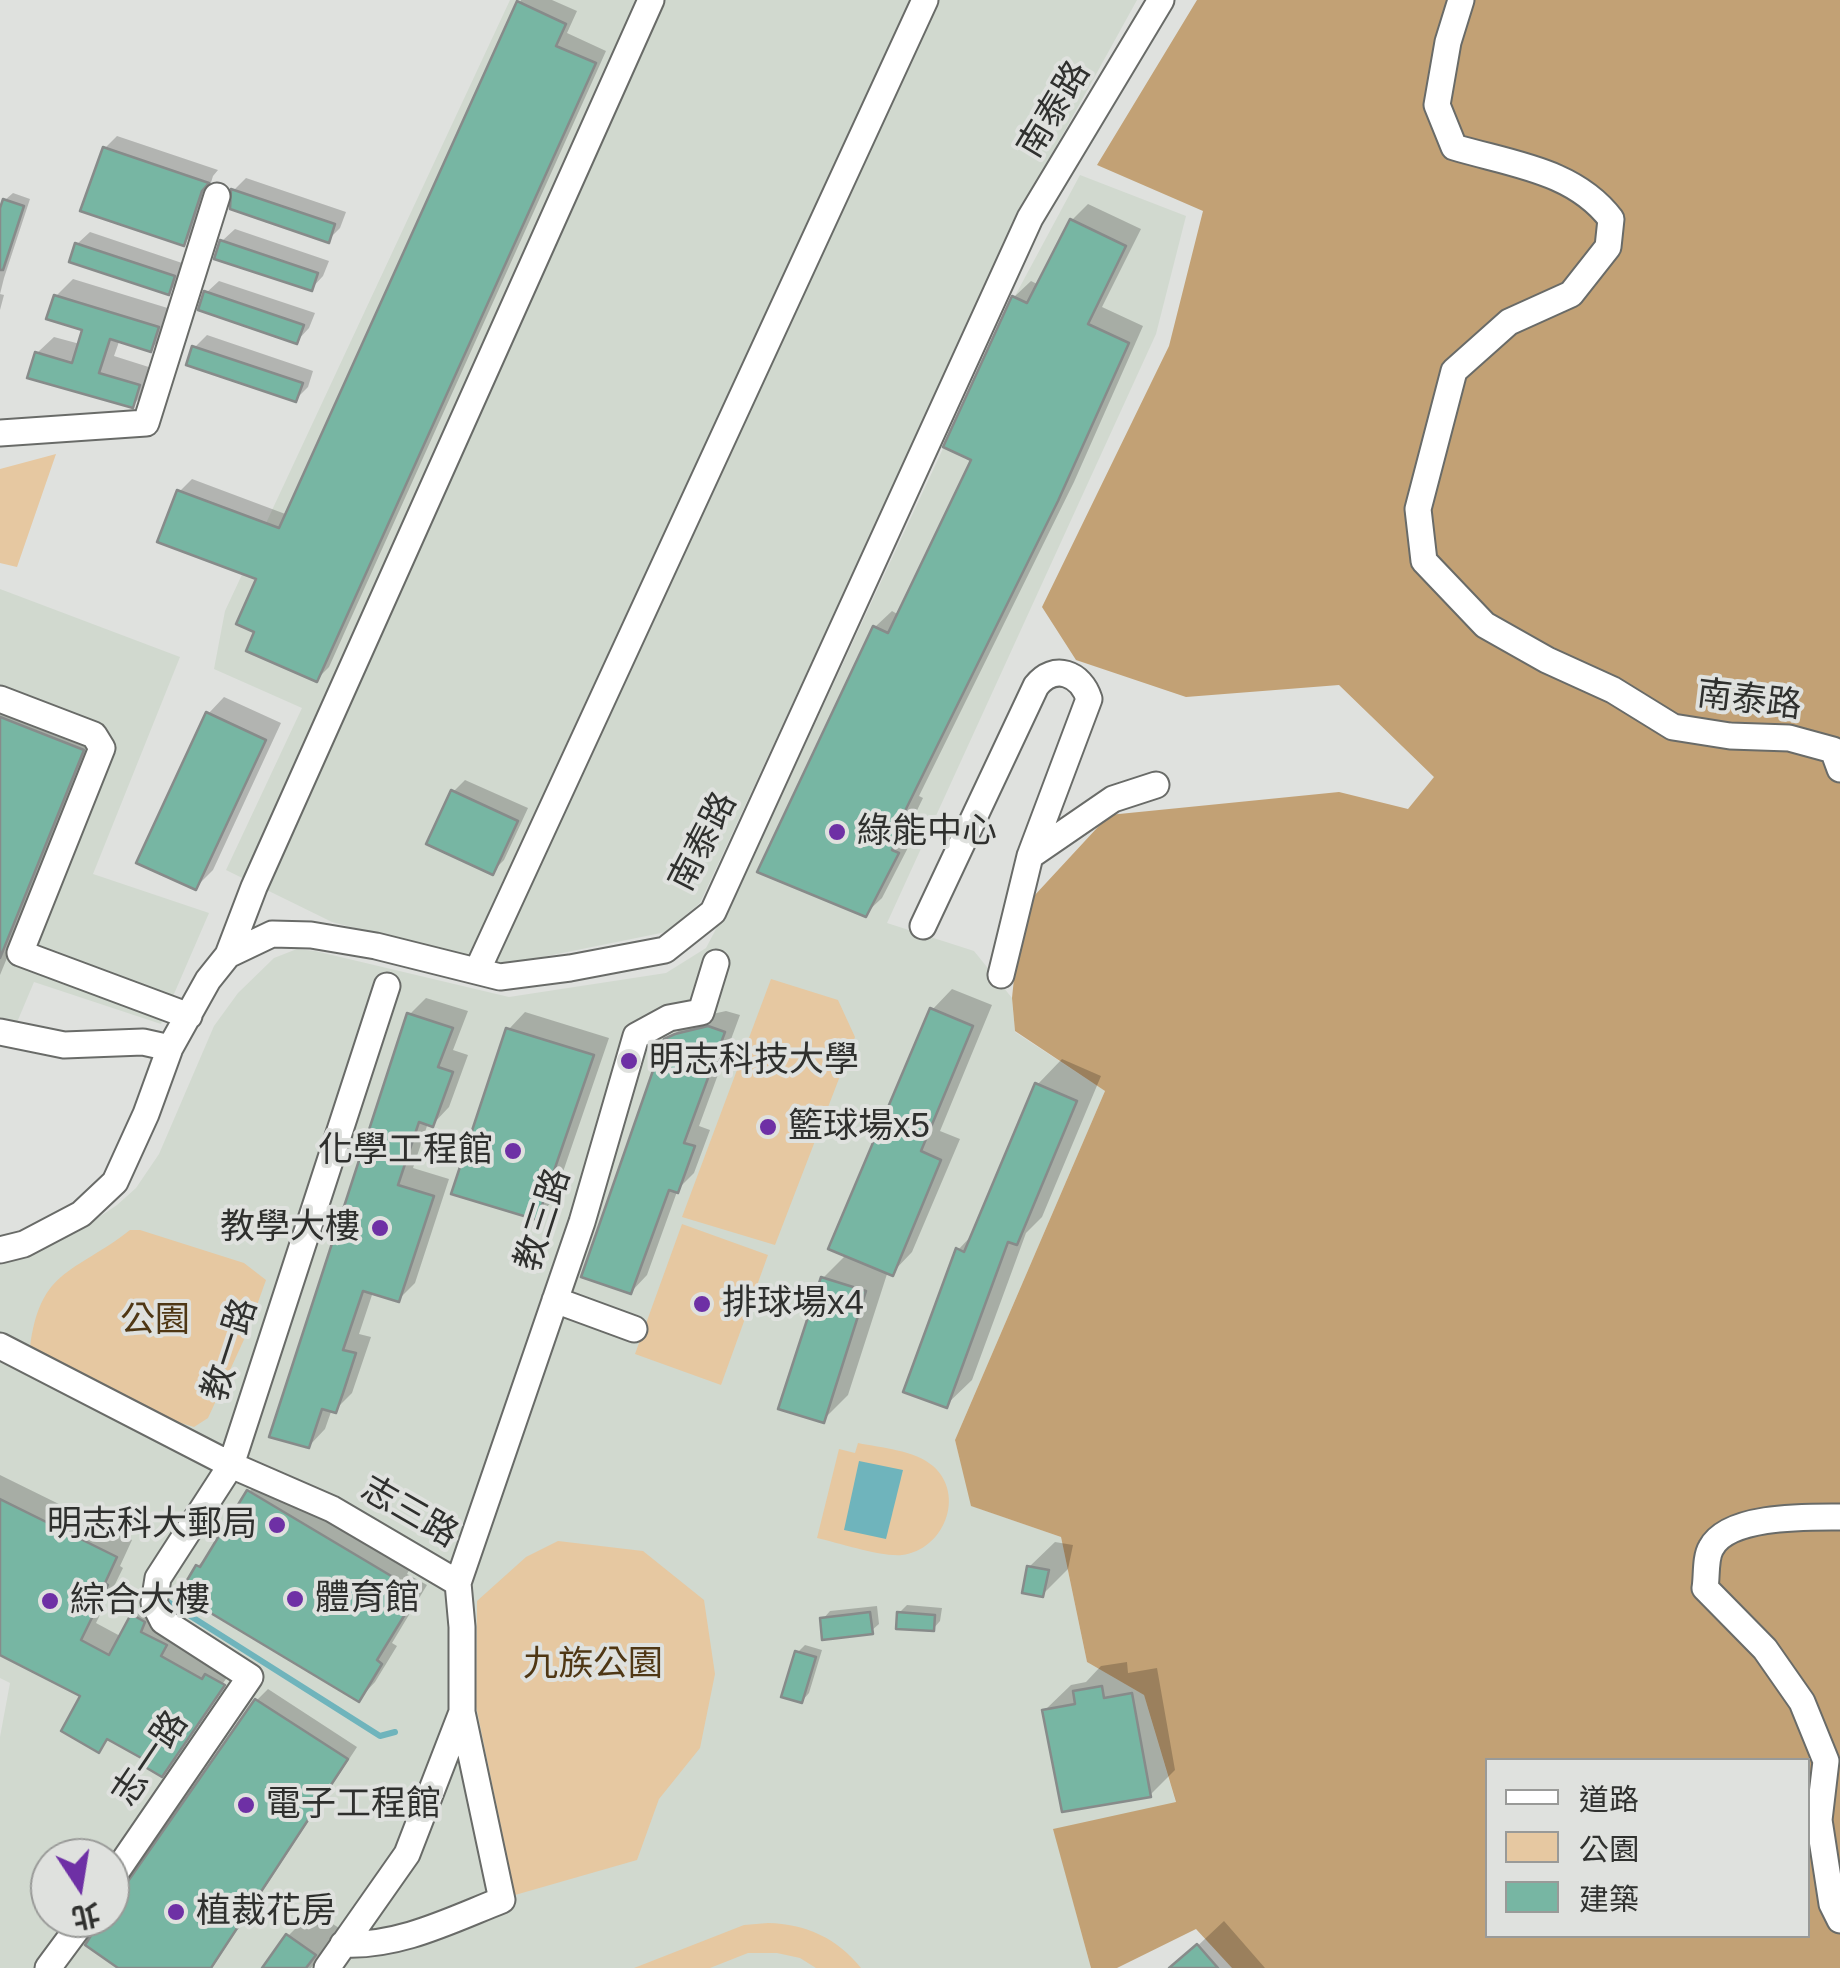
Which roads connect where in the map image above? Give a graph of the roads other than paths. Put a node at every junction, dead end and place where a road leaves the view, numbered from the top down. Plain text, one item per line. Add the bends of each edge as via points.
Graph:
1 (651, 0) edge
2 (925, 0) edge
3 (1161, 0) edge
4 (1461, 0) edge
5 (217, 196) dead end
6 (0, 434) edge
7 (0, 699) edge
8 (1840, 769) edge
9 (1156, 785) dead end
10 (1030, 856) junction
11 (923, 926) dead end
12 (228, 954) junction
13 (716, 963) dead end
14 (476, 972) junction
15 (1001, 975) dead end
16 (388, 986) dead end
17 (189, 1016) junction
18 (0, 1032) edge
19 (170, 1048) junction
20 (0, 1250) edge
21 (556, 1300) junction
22 (634, 1328) dead end
23 (0, 1346) edge
24 (231, 1465) junction
25 (1840, 1517) edge
26 (458, 1583) junction
27 (250, 1677) joint
28 (462, 1712) junction
29 (130, 1852) edge
30 (1840, 1920) edge
31 (70, 1938) edge
32 (343, 1944) junction
33 (48, 1968) edge
34 (328, 1968) edge

1 - 12 street
2 - 14 street
3 - 14 street, 南泰路 via 1030,218 713,912 665,950 500,977
4 - 8 street, 南泰路 via 1438,105 1454,147 1560,177 1594,197 1611,220 1608,246 1571,294 1510,322 1454,371 1418,509 1424,561 1484,625 1673,727 1789,738 1833,750
5 - 6 street via 146,423
7 - 17 street via 94,735 102,748 20,953
9 - 10 street via 1113,798
10 - 11 street via 1089,700 1085,686 1057,671 1036,686
10 - 15 street
12 - 14 street, 南泰路 via 272,934 311,935
12 - 17 street
13 - 21 street, 教三路 via 701,1012 669,1018 636,1036
16 - 24 street, 教一路
17 - 19 street
18 - 19 street via 64,1045 143,1042
19 - 20 street via 115,1182 81,1214
21 - 22 street
21 - 26 street, 教三路
23 - 24 street, 志三路
24 - 26 street, 志三路 via 332,1509
24 - 27 street, 教一路 via 158,1578 154,1603 163,1622
25 - 30 street via 1730,1528 1710,1548 1706,1588 1765,1649 1802,1702 1826,1761 1819,1820
26 - 28 street, 志三路
27 - 29 street, 志一路
28 - 32 street, 志三路 via 407,1854
28 - 32 street via 502,1900 416,1934
31 - 33 street
32 - 34 street, 志三路

